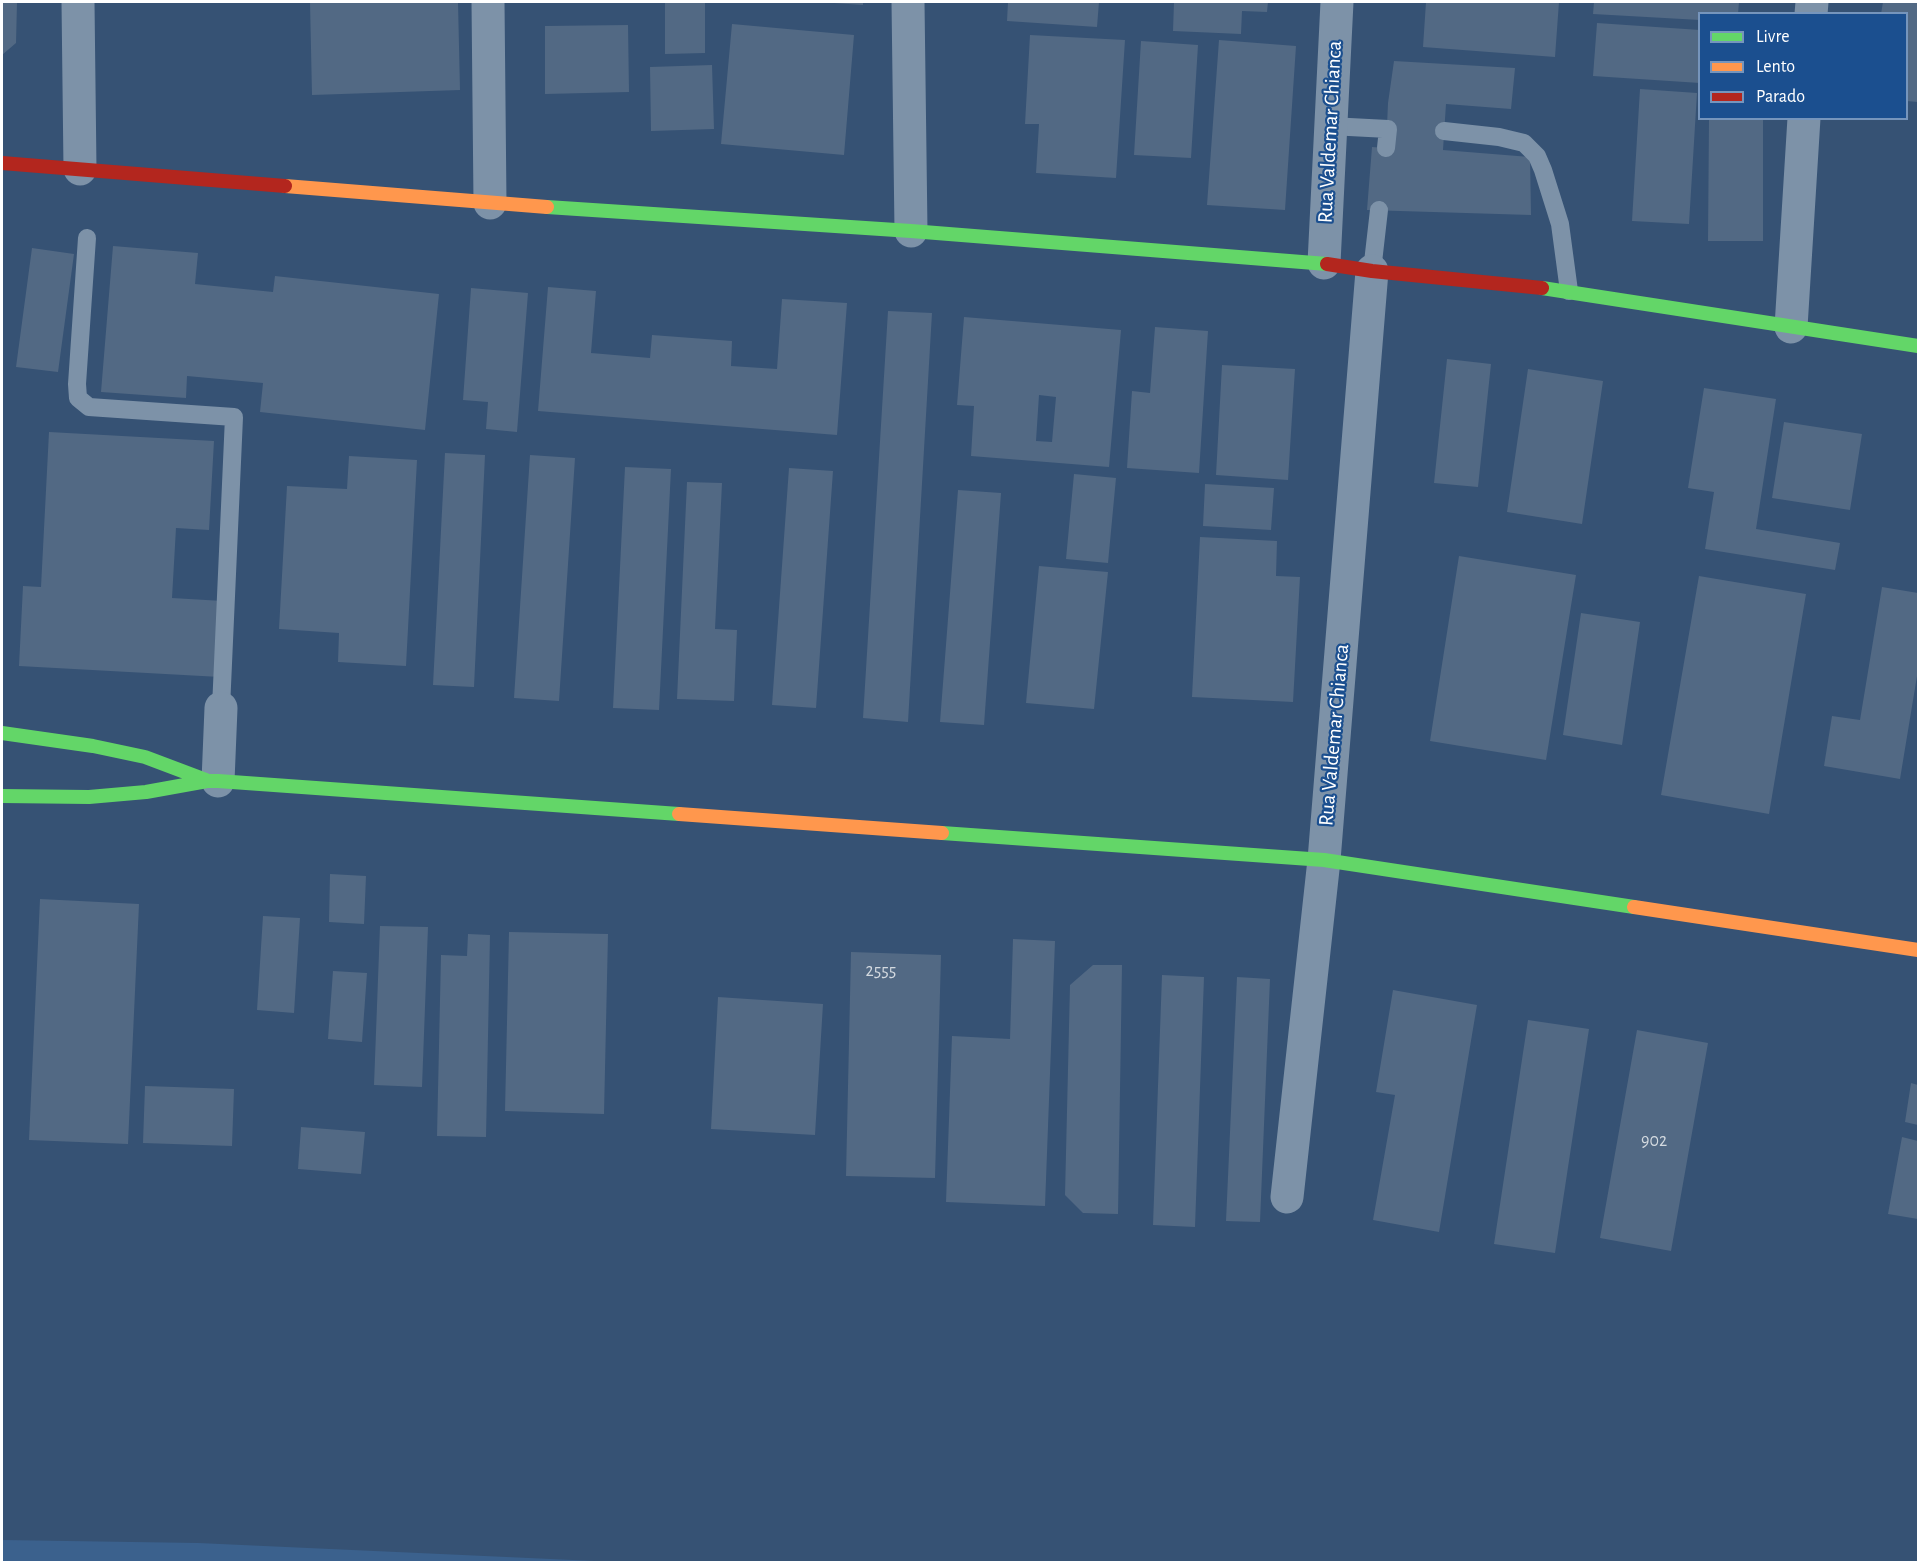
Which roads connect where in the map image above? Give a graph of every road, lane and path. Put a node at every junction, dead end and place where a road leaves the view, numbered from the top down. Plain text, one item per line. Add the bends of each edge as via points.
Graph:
1 (78, 2) edge
2 (489, 2) edge
3 (908, 2) edge
4 (1337, 2) edge
5 (1804, 120) edge
6 (1330, 126) junction
7 (1444, 131) dead end
8 (1386, 148) dead end
9 (2, 163) edge
10 (80, 169) junction
11 (490, 203) junction
12 (1379, 210) dead end
13 (911, 231) junction
14 (87, 238) dead end
15 (1324, 263) junction
16 (1372, 271) junction
17 (1569, 291) junction
18 (1791, 327) junction
19 (1918, 346) edge
20 (221, 708) joint
21 (2, 733) edge
22 (213, 781) junction
23 (2, 796) edge
24 (1324, 860) junction
25 (1918, 950) edge
26 (1287, 1197) dead end

1 - 10 street
2 - 11 street
3 - 13 street
4 - 6 street, Rua Valdemar Chianca
5 - 18 street
6 - 8 lane via 1388,129
6 - 15 street, Rua Valdemar Chianca
7 - 17 lane via 1524,143 1537,156 1560,224
9 - 10 main road
10 - 11 main road
11 - 13 main road
12 - 16 lane
13 - 15 main road
14 - 20 lane via 78,398 89,407 234,417
15 - 16 main road
16 - 17 main road
16 - 24 street, Rua Valdemar Chianca
17 - 18 main road
18 - 19 main road
20 - 22 street
21 - 22 main road via 145,757
22 - 23 main road via 112,795
22 - 24 main road
24 - 25 main road
24 - 26 street, Rua Valdemar Chianca

